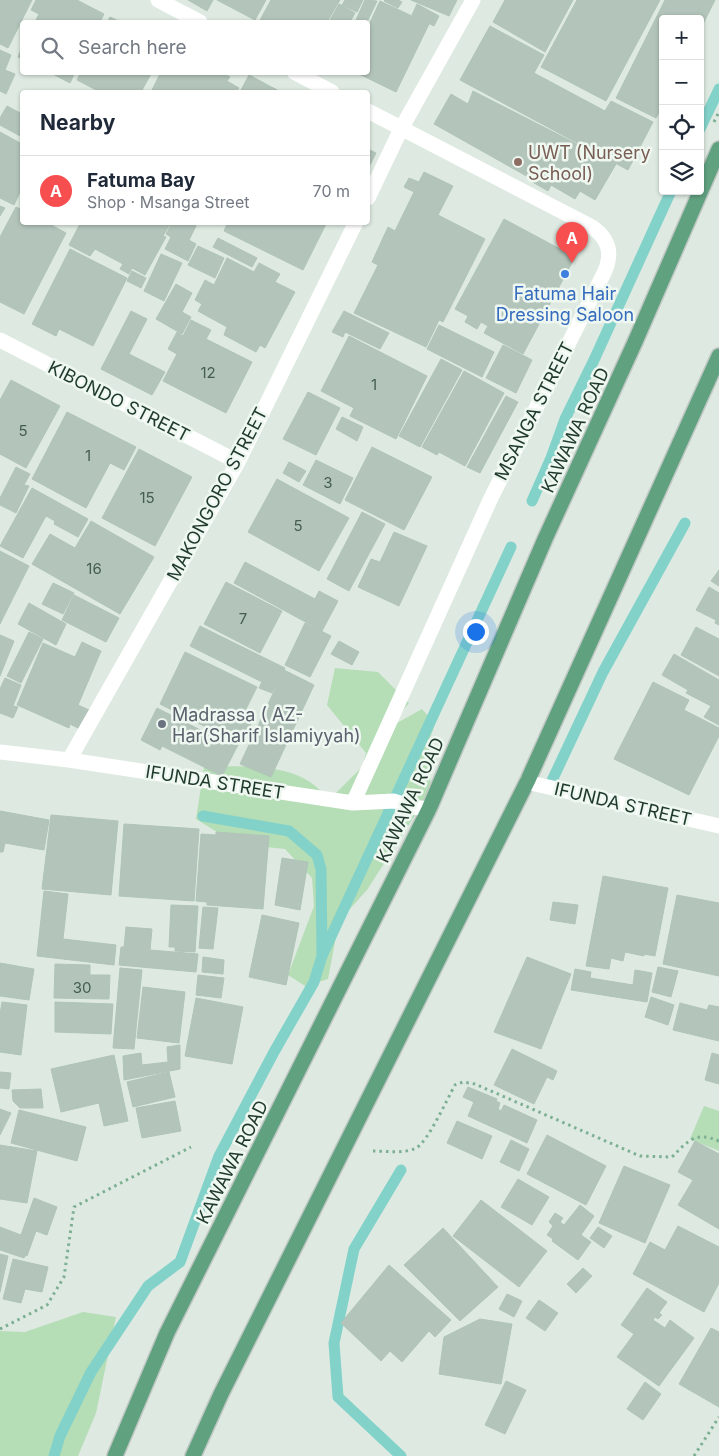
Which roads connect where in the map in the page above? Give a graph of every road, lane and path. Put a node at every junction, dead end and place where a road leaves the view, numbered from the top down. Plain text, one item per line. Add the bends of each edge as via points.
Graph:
1 (158, 0) edge
2 (473, 0) edge
3 (196, 20) edge
4 (300, 75) edge
5 (328, 90) edge
6 (370, 112) edge
7 (401, 129) junction
8 (719, 150) edge
9 (370, 194) edge
10 (355, 225) edge
11 (0, 340) edge
12 (719, 356) edge
13 (238, 462) junction
14 (0, 752) edge
15 (69, 760) junction
16 (528, 780) junction
17 (353, 803) junction
18 (429, 809) junction
19 (719, 826) edge
20 (719, 1141) edge
21 (192, 1147) dead end
22 (343, 1148) junction
23 (0, 1329) edge
24 (719, 1417) edge
25 (115, 1456) edge
26 (193, 1456) edge
27 (694, 1456) edge

1 - 3 street
2 - 7 street
4 - 5 street
6 - 7 street, MSANGA STREET
7 - 9 street
7 - 17 street, MSANGA STREET via 592,227 607,242 609,263 490,500
8 - 18 main road, KAWAWA ROAD via 636,342 545,539
10 - 13 street, MAKONGORO STREET
11 - 13 street, KIBONDO STREET
12 - 16 main road
13 - 15 street, MAKONGORO STREET
14 - 15 street, IFUNDA STREET
15 - 17 street, IFUNDA STREET
16 - 19 street, IFUNDA STREET
16 - 22 main road
17 - 18 street, IFUNDA STREET via 394,802
18 - 25 main road, KAWAWA ROAD via 167,1333
20 - 22 path via 708,1136 690,1139 672,1157 640,1156 475,1084 463,1082 455,1085 425,1140 417,1148 406,1151 348,1151
21 - 23 path via 74,1206 64,1277 47,1305
22 - 26 main road
24 - 27 path

